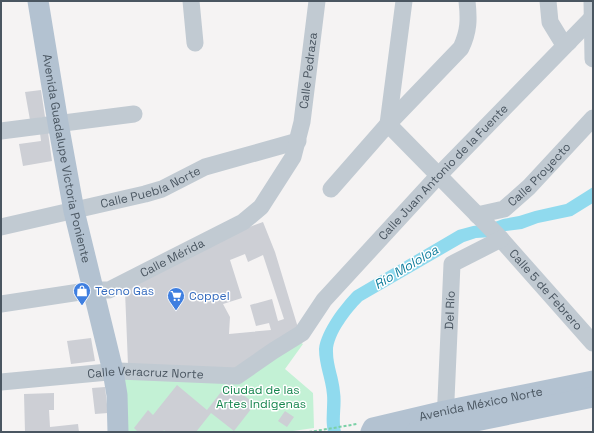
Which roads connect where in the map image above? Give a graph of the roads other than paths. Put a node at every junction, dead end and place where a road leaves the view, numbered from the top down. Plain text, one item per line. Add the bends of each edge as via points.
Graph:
1 (38, 1) edge
2 (191, 1) edge
3 (317, 1) edge
4 (404, 1) edge
5 (467, 1) edge
6 (548, 1) edge
7 (592, 9) edge
8 (569, 42) junction
9 (195, 43) dead end
10 (593, 59) edge
11 (134, 114) dead end
12 (593, 118) edge
13 (58, 123) junction
14 (388, 124) junction
15 (1, 131) edge
16 (298, 141) junction
17 (438, 176) junction
18 (331, 189) dead end
19 (74, 211) junction
20 (478, 217) junction
21 (1, 227) edge
22 (500, 238) junction
23 (93, 290) junction
24 (1, 304) edge
25 (302, 333) joint
26 (593, 343) edge
27 (113, 371) junction
28 (593, 381) edge
29 (1, 382) edge
30 (593, 397) edge
31 (446, 424) edge
32 (365, 428) edge
33 (118, 432) edge
34 (416, 432) edge

1 - 13 main road, Avenida Guadalupe Victoria Poniente
2 - 9 street
3 - 16 street, Calle Pedraza
4 - 14 street
5 - 14 street via 467,34 461,48
6 - 8 street via 550,22 562,40
7 - 8 street, Calle Juan Antonio de la Fuente
7 - 10 street
8 - 17 street, Calle Juan Antonio de la Fuente
11 - 13 street
12 - 20 street, Calle Proyecto via 529,187 504,209
13 - 15 street
13 - 19 main road, Avenida Guadalupe Victoria Poniente
14 - 17 street, Calle 5 de Febrero
14 - 18 street
16 - 19 street, Calle Puebla Norte via 205,167 162,189
16 - 23 street, Calle Mérida via 293,156 261,207 243,222 109,290
17 - 20 street, Calle 5 de Febrero
17 - 25 street, Calle Juan Antonio de la Fuente via 324,300
19 - 21 street, Calle Puebla Norte
19 - 23 main road, Avenida Guadalupe Victoria Poniente
20 - 22 street, Calle 5 de Febrero
22 - 26 street, Calle 5 de Febrero
22 - 31 street, Del Río via 452,264
23 - 24 street, Calle Mérida
23 - 27 main road, Avenida Guadalupe Victoria Poniente
25 - 27 street, Calle Veracruz Norte via 237,376
27 - 29 street, Calle Veracruz Norte
27 - 33 main road, Avenida Guadalupe Victoria Poniente via 117,395
28 - 31 main road, Avenida México Norte
30 - 31 main road, Avenida México Norte
31 - 32 main road, Avenida México Norte
31 - 34 main road, Avenida México Norte

